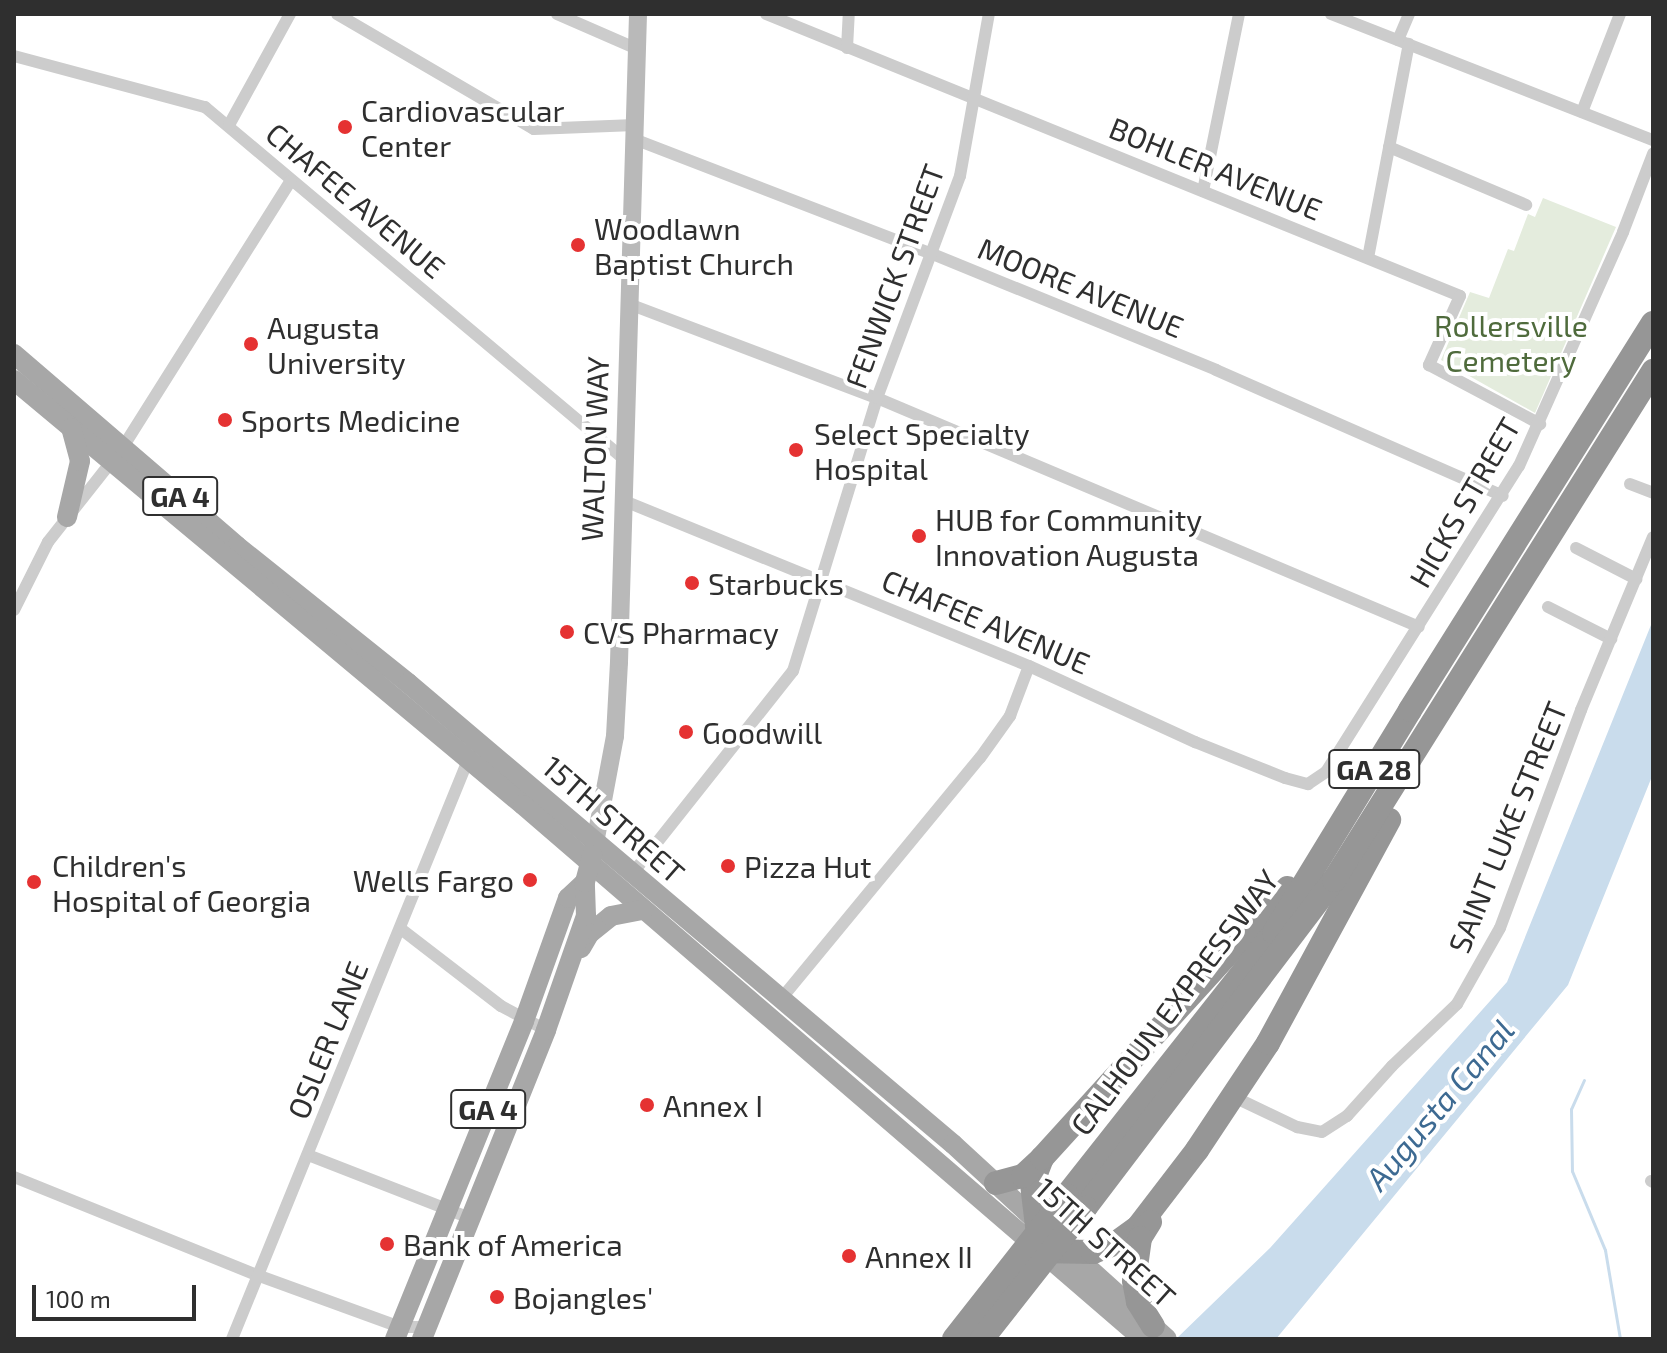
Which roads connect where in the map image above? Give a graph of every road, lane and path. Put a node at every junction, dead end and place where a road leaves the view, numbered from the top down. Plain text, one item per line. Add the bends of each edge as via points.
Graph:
1 (290, 14) edge
2 (337, 14) edge
3 (557, 14) edge
4 (638, 14) edge
5 (766, 14) edge
6 (849, 14) edge
7 (989, 14) edge
8 (1239, 14) edge
9 (1331, 14) edge
10 (1409, 14) edge
11 (1620, 14) edge
12 (1404, 42) junction
13 (847, 48) junction
14 (637, 49) junction
15 (14, 56) edge
16 (974, 98) junction
17 (1582, 112) junction
18 (229, 125) junction
19 (634, 132) junction
20 (1653, 140) edge
21 (1389, 147) junction
22 (1653, 154) edge
23 (291, 180) junction
24 (1203, 191) junction
25 (1526, 205) dead end
26 (930, 253) junction
27 (1368, 258) junction
28 (629, 304) junction
29 (1653, 314) edge
30 (1653, 323) edge
31 (14, 354) edge
32 (1653, 371) edge
33 (14, 380) edge
34 (877, 398) junction
35 (1540, 424) junction
36 (71, 428) junction
37 (1586, 430) junction
38 (117, 455) junction
39 (624, 459) junction
40 (1630, 484) dead end
41 (1653, 493) edge
42 (1503, 496) junction
43 (622, 500) junction
44 (67, 517) junction
45 (1653, 537) edge
46 (1576, 548) dead end
47 (819, 578) junction
48 (1636, 579) junction
49 (1548, 607) dead end
50 (1503, 608) junction
51 (14, 610) edge
52 (1419, 627) junction
53 (1611, 639) junction
54 (1029, 666) junction
55 (468, 760) junction
56 (1326, 772) joint
57 (1345, 817) junction
58 (595, 843) junction
59 (587, 873) junction
60 (632, 874) junction
61 (643, 910) junction
62 (401, 929) junction
63 (563, 983) junction
64 (781, 999) junction
65 (524, 1021) junction
66 (546, 1030) junction
67 (1234, 1097) junction
68 (308, 1155) junction
69 (1042, 1158) junction
70 (14, 1177) edge
71 (996, 1183) junction
72 (1159, 1201) junction
73 (1076, 1202) junction
74 (448, 1207) junction
75 (470, 1218) junction
76 (1034, 1218) junction
77 (1040, 1251) junction
78 (1072, 1253) junction
79 (257, 1275) junction
80 (397, 1333) edge
81 (424, 1333) edge
82 (1154, 1335) edge
83 (232, 1339) edge
84 (954, 1339) edge
85 (982, 1339) edge

1 - 18 street
2 - 19 street, MOORE AVENUE via 534,129
3 - 14 street
4 - 14 main road, WALTON WAY
5 - 13 street, BOHLER AVENUE
6 - 13 street
7 - 16 street, FENWICK STREET
8 - 24 street
9 - 12 street
10 - 12 street
11 - 17 street
12 - 17 street
12 - 21 street
13 - 16 street, BOHLER AVENUE
14 - 19 main road, WALTON WAY
15 - 18 street, CHAFEE AVENUE via 205,107
16 - 24 street, BOHLER AVENUE
16 - 26 street, FENWICK STREET via 960,176
17 - 20 street
18 - 23 street, CHAFEE AVENUE
19 - 26 street, MOORE AVENUE
19 - 28 main road, WALTON WAY
21 - 25 street
21 - 27 street
22 - 35 street, HICKS STREET
23 - 38 street
23 - 39 street, CHAFEE AVENUE
24 - 27 street, BOHLER AVENUE
26 - 34 street, FENWICK STREET
26 - 42 street, MOORE AVENUE
27 - 35 street, BOHLER AVENUE via 1460,296 1429,365
28 - 34 street
28 - 39 main road, WALTON WAY
29 - 37 highway
30 - 37 highway, CALHOUN EXPRESSWAY / GA 28
31 - 38 main road, 15TH STREET / GA 4
32 - 50 highway, CALHOUN EXPRESSWAY / GA 28
33 - 36 main road, 15TH STREET / GA 4
34 - 47 street, FENWICK STREET
34 - 52 street
35 - 42 street, HICKS STREET
36 - 38 main road, 15TH STREET / GA 4
36 - 44 main road via 80,461
37 - 57 highway, CALHOUN EXPRESSWAY / GA 28
38 - 44 street
38 - 55 main road, 15TH STREET / GA 4
38 - 58 main road, 15TH STREET / GA 4
39 - 43 main road, WALTON WAY
40 - 41 street
42 - 52 street, HICKS STREET
43 - 47 street, CHAFEE AVENUE
43 - 58 main road, WALTON WAY via 615,736
44 - 51 street via 48,542
45 - 48 street, SAINT LUKE STREET
46 - 48 street
47 - 54 street, CHAFEE AVENUE
47 - 60 street, FENWICK STREET via 793,671
48 - 53 street, SAINT LUKE STREET
49 - 53 street
50 - 67 highway
50 - 73 highway, CALHOUN EXPRESSWAY / GA 28 via 1334,880
52 - 56 street, HICKS STREET
53 - 67 street, SAINT LUKE STREET via 1500,928 1457,1004 1347,1116 1322,1132 1285,1122
54 - 56 street, CHAFEE AVENUE via 1285,778 1308,784
54 - 64 street via 1010,716 984,753
55 - 59 main road, 15TH STREET / GA 4
55 - 62 street, OSLER LANE
57 - 69 highway via 1238,946
57 - 73 highway, CALHOUN EXPRESSWAY / GA 28 via 1274,933
58 - 59 main road, WALTON WAY / GA 4
58 - 60 main road, 15TH STREET
59 - 61 main road, 15TH STREET
59 - 63 main road, WALTON WAY / GA 4 via 586,916
59 - 65 main road, WALTON WAY / GA 4 via 568,898
60 - 64 main road, 15TH STREET
61 - 63 main road via 611,916 589,934
61 - 77 main road, 15TH STREET
62 - 65 street
62 - 68 street, OSLER LANE
63 - 66 main road, WALTON WAY / GA 4
64 - 71 main road, 15TH STREET
65 - 66 street
65 - 74 main road, WALTON WAY / GA 4
66 - 75 main road, WALTON WAY / GA 4
67 - 72 highway
68 - 74 street
68 - 79 street, OSLER LANE
69 - 71 highway via 1023,1176
69 - 76 highway via 1032,1184
70 - 79 street
71 - 76 main road, 15TH STREET
72 - 78 highway via 1116,1243
72 - 82 highway via 1140,1238 1134,1270 1138,1302
73 - 84 highway, CALHOUN EXPRESSWAY / GA 28, bridge
73 - 85 highway, CALHOUN EXPRESSWAY / GA 28, bridge
74 - 75 street
74 - 80 main road, WALTON WAY / GA 4
75 - 81 main road, WALTON WAY / GA 4
76 - 77 highway
76 - 78 main road, 15TH STREET
77 - 78 highway
77 - 82 main road, 15TH STREET
78 - 82 main road, 15TH STREET
79 - 80 street
79 - 83 street, OSLER LANE
80 - 81 street

